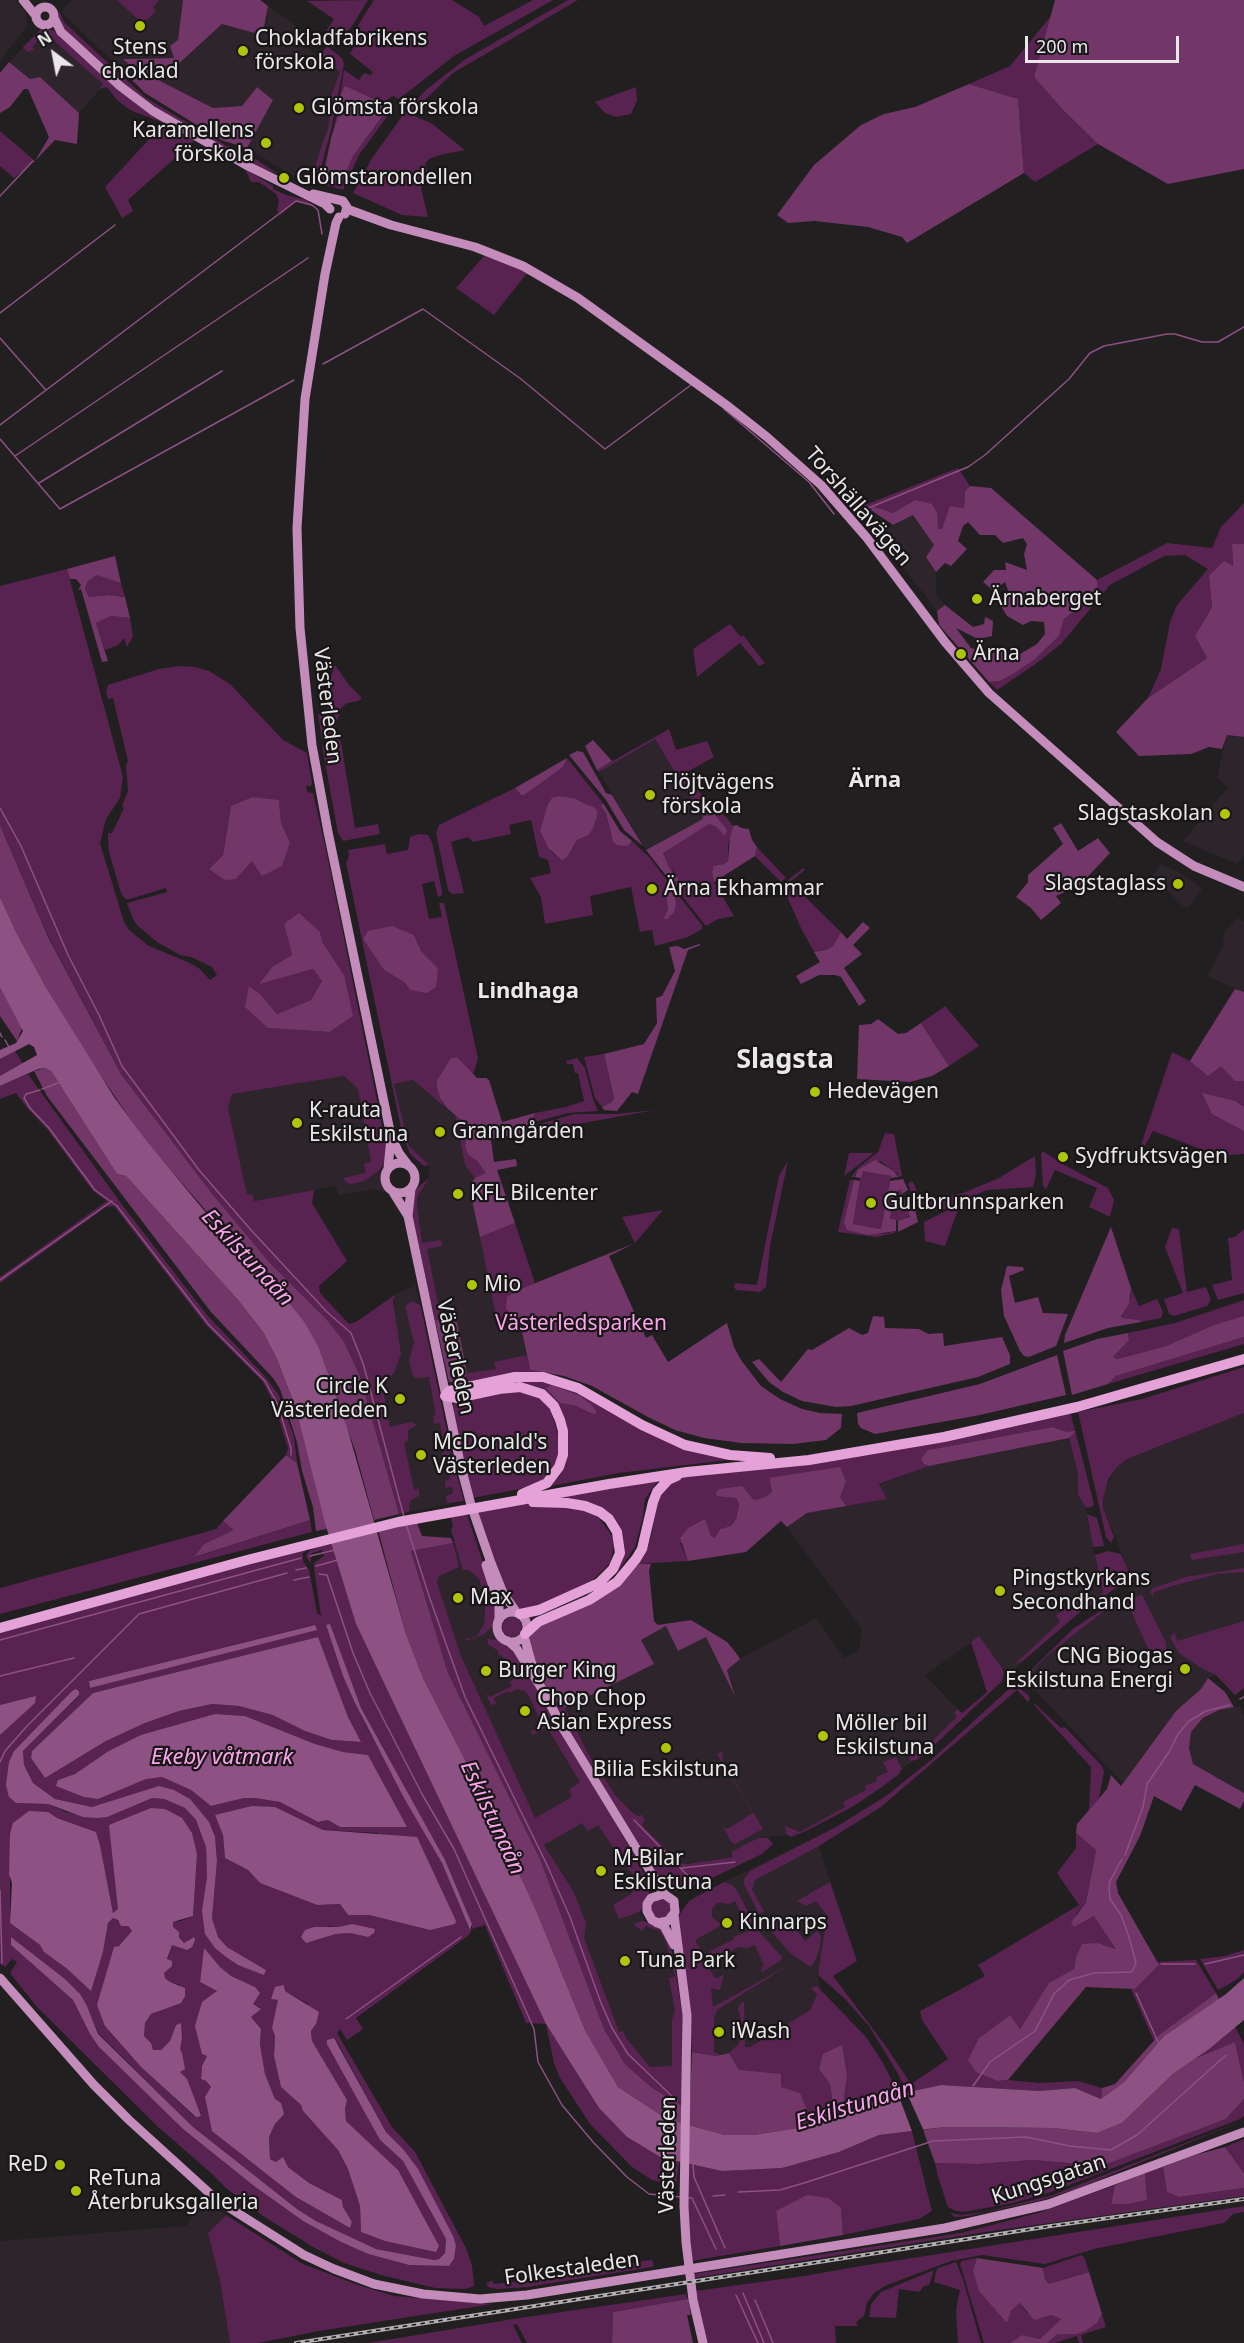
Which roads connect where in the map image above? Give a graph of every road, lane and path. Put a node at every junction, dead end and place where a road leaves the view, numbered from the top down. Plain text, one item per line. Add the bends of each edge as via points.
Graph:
1 (23, 0) edge
2 (33, 0) edge
3 (42, 7) junction
4 (36, 16) junction
5 (54, 18) junction
6 (46, 25) junction
7 (62, 32) junction
8 (300, 192) junction
9 (338, 212) junction
10 (1244, 887) edge
11 (391, 1136) junction
12 (408, 1165) junction
13 (388, 1168) junction
14 (411, 1189) junction
15 (393, 1192) junction
16 (408, 1216) junction
17 (1244, 1353) edge
18 (1244, 1359) edge
19 (445, 1396) junction
20 (1071, 1406) junction
21 (771, 1458) junction
22 (687, 1472) junction
23 (517, 1497) junction
24 (471, 1505) junction
25 (299, 1543) junction
26 (518, 1614) junction
27 (499, 1620) junction
28 (0, 1622) edge
29 (0, 1628) edge
30 (524, 1635) junction
31 (508, 1641) junction
32 (539, 1684) junction
33 (646, 1868) junction
34 (664, 1894) junction
35 (651, 1898) junction
36 (674, 1915) junction
37 (657, 1923) junction
38 (680, 1965) junction
39 (0, 1978) edge
40 (1244, 2126) edge
41 (1244, 2132) edge
42 (1163, 2160) junction
43 (945, 2228) joint
44 (703, 2343) edge

1 - 4 main road
2 - 3 main road
3 - 4 main road
3 - 5 main road via 51,9
4 - 6 main road via 39,24
5 - 6 main road
5 - 7 main road
6 - 7 main road
7 - 8 main road via 153,111
8 - 9 main road, Torshällavägen
8 - 9 main road via 337,200 332,203
9 - 10 main road, Torshällavägen via 475,247 539,274 578,298 759,431 820,485 867,538 945,642 989,693 1157,842 1194,866
9 - 11 main road, Västerleden via 305,399 301,445 297,564 302,656 317,777
11 - 12 main road, Västerleden
11 - 13 main road, Västerleden
12 - 13 main road via 397,1163
12 - 14 main road via 415,1178
13 - 15 main road via 385,1181
14 - 15 main road
14 - 16 main road, Västerleden
15 - 16 main road, Västerleden
16 - 19 main road, Västerleden
17 - 20 highway
18 - 20 highway
19 - 21 highway via 454,1389 494,1380 543,1377 578,1388 685,1445 730,1455
19 - 23 highway via 457,1398 520,1387 542,1394 554,1406 562,1431 559,1467 547,1483
19 - 24 main road, Västerleden
20 - 21 highway via 926,1435
20 - 22 highway via 985,1429 876,1450
21 - 23 highway via 645,1474
22 - 23 highway
22 - 30 highway via 668,1480 657,1492 642,1549 617,1582 589,1600 538,1622
23 - 25 highway via 395,1517
23 - 26 highway via 592,1509 609,1519 620,1544 613,1569 599,1583 539,1610
24 - 26 main road, Västerleden via 503,1593
24 - 27 main road, Västerleden via 471,1520 499,1605
25 - 28 highway
25 - 29 highway
26 - 27 main road via 507,1613
26 - 30 main road via 526,1624
27 - 31 main road via 499,1632
30 - 31 main road
30 - 32 main road
31 - 32 main road
32 - 33 main road
33 - 34 main road
33 - 35 main road
34 - 35 main road
34 - 36 main road via 674,1901
35 - 37 main road via 647,1911
36 - 37 main road
36 - 38 main road, Västerleden
37 - 38 main road, Västerleden via 664,1926 672,1939
38 - 44 main road, Västerleden via 687,2015 684,2206 688,2266
39 - 43 main road, Folkestaleden via 94,2085 218,2200 334,2270 392,2289 452,2298 527,2295
40 - 42 main road, Kungsgatan
41 - 42 main road, Kungsgatan
42 - 43 main road, Kungsgatan via 1049,2204

